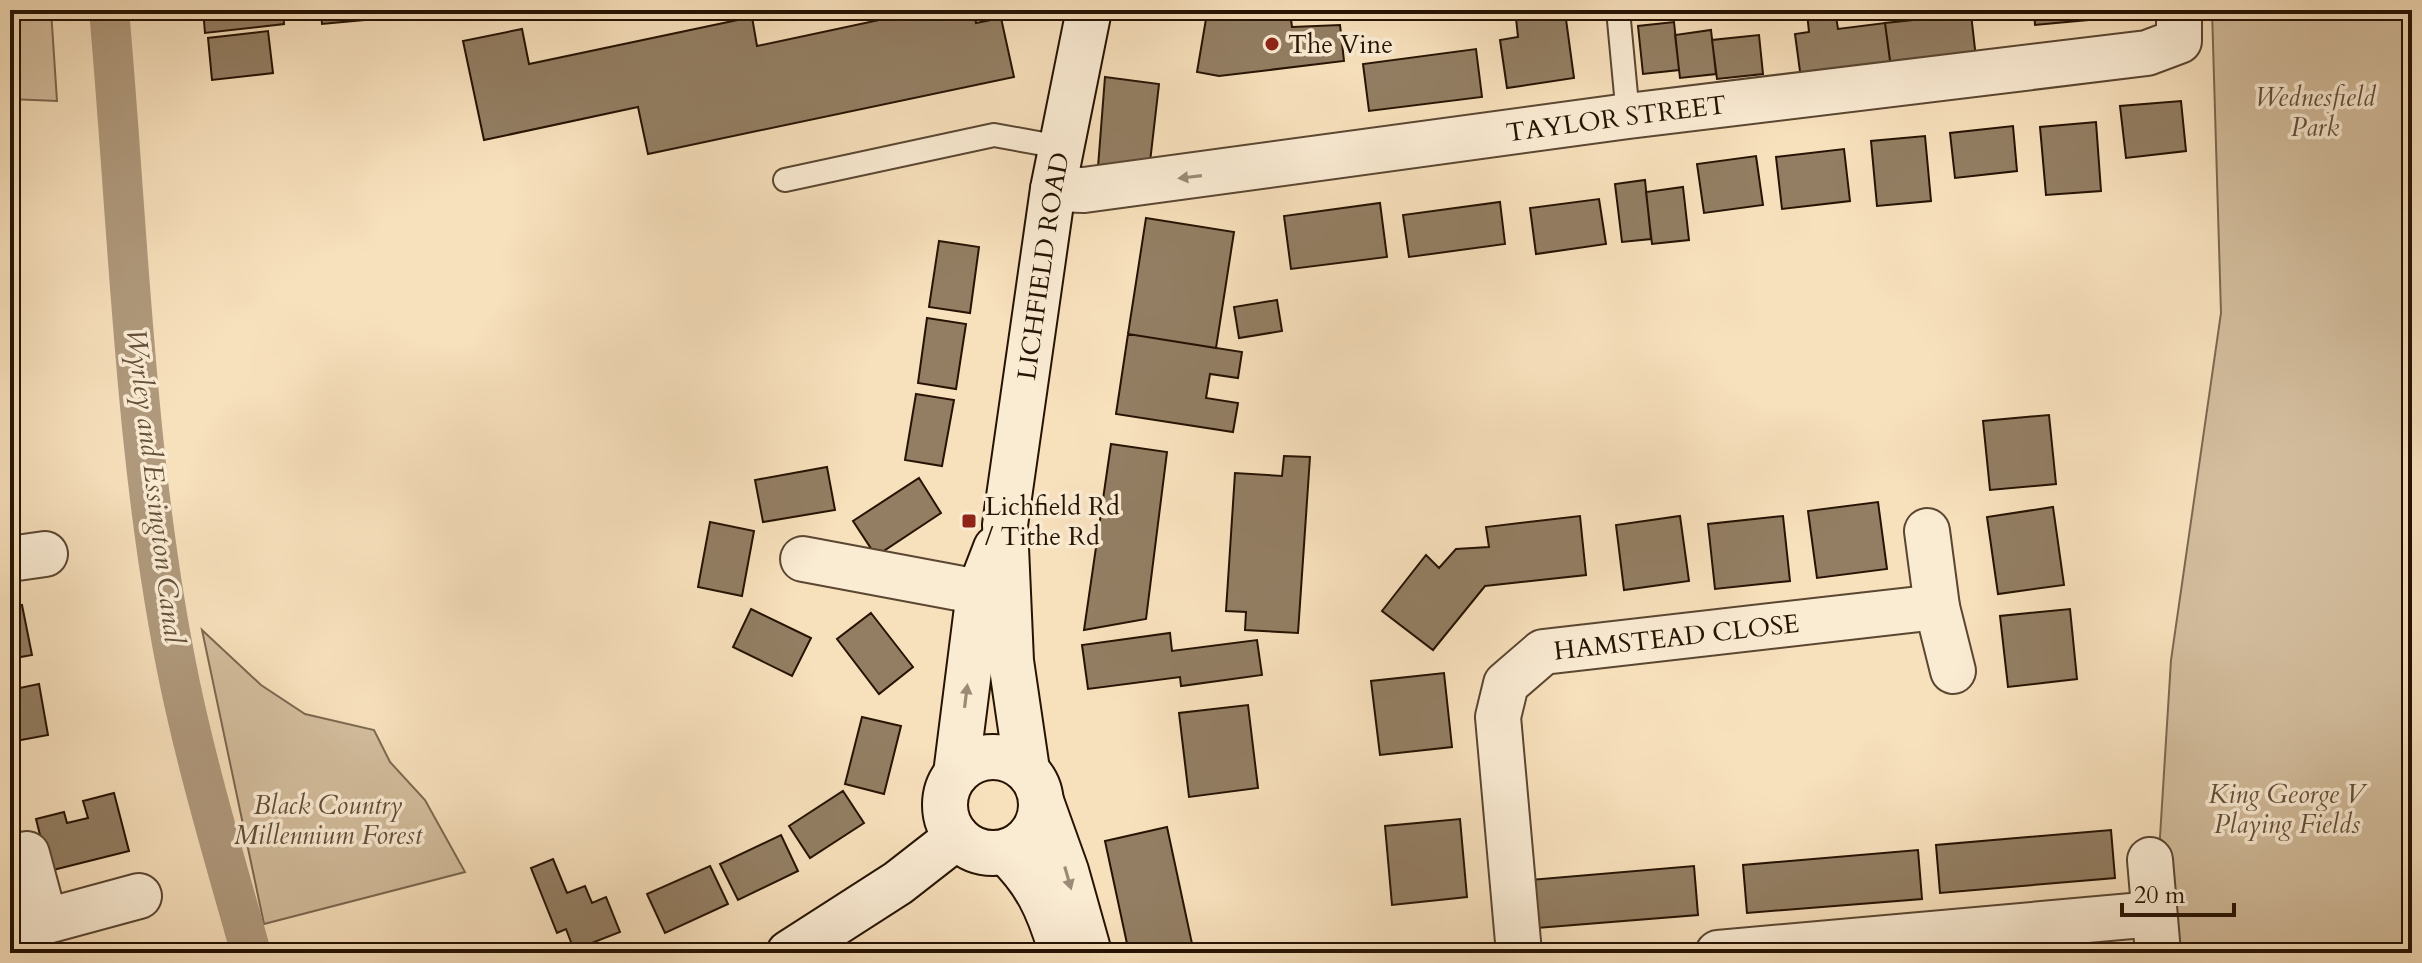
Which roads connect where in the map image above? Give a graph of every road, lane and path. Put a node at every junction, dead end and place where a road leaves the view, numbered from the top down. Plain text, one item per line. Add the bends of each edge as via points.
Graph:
1 (1089, 10) edge
2 (1618, 10) edge
3 (2179, 26) edge
4 (1628, 116) junction
5 (1060, 147) junction
6 (785, 180) dead end
7 (1053, 189) junction
8 (1005, 525) junction
9 (1927, 531) dead end
10 (803, 559) dead end
11 (979, 592) junction
12 (1937, 607) junction
13 (1953, 671) dead end
14 (956, 774) junction
15 (1034, 787) junction
16 (957, 837) junction
17 (1006, 852) junction
18 (27, 854) dead end
19 (2150, 860) dead end
20 (139, 896) dead end
21 (28, 926) edge
22 (2156, 934) edge
23 (789, 953) edge
24 (1062, 953) edge
25 (1089, 953) edge
26 (1519, 953) edge
27 (1718, 953) edge

1 - 5 street, LICHFIELD ROAD
2 - 4 lane
3 - 4 street, TAYLOR STREET via 2147,53
4 -> 7 street, TAYLOR STREET via 1267,167 1084,190
5 - 6 lane via 994,135
5 - 7 street, LICHFIELD ROAD
7 - 8 street, LICHFIELD ROAD
8 - 11 street, LICHFIELD ROAD
8 - 15 street, LICHFIELD ROAD via 1011,661
9 - 12 street
10 - 11 street
14 -> 11 street, LICHFIELD ROAD
12 - 13 street
12 - 26 street, HAMSTEAD CLOSE via 1543,652 1506,684 1498,717
14 - 15 street via 969,763 997,756
14 - 16 street via 945,800
15 - 17 street via 1033,833
15 -> 25 street, LICHFIELD ROAD
16 - 17 street via 979,851
16 - 23 street via 898,883
17 - 24 street via 1031,876 1047,904
18 - 21 street
19 - 22 street
20 - 21 street
22 - 27 street

